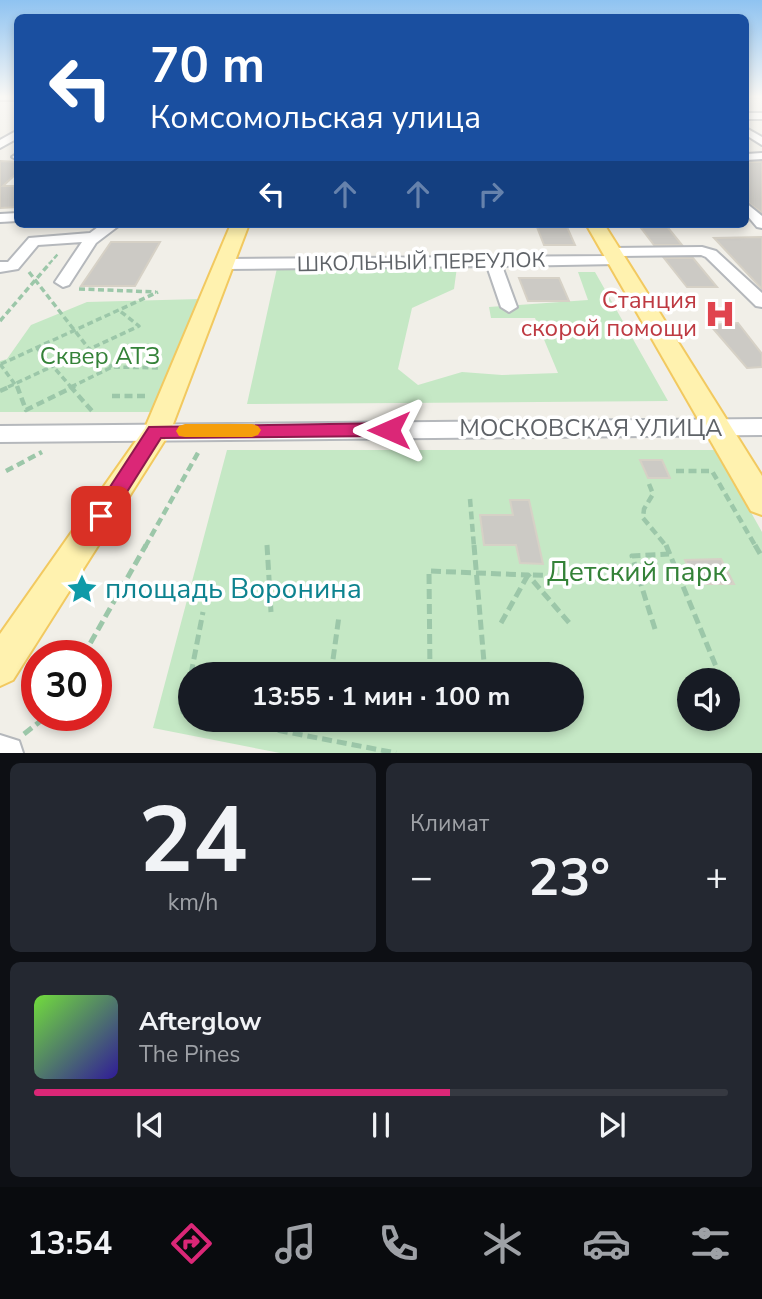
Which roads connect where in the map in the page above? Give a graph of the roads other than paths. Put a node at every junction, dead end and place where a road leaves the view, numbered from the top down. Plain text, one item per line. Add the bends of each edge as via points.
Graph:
1 (749, 209) edge
2 (762, 223) edge
3 (104, 228) edge
4 (239, 228) edge
5 (598, 228) edge
6 (94, 237) junction
7 (615, 256) junction
8 (493, 261) junction
9 (226, 264) junction
10 (6, 267) edge
11 (63, 282) dead end
12 (762, 302) edge
13 (509, 307) dead end
14 (153, 418) junction
15 (762, 427) edge
16 (719, 428) junction
17 (0, 434) edge
18 (762, 502) edge
19 (0, 667) edge
20 (0, 751) edge
21 (7, 753) edge

1 - 2 street
3 - 6 street
4 - 9 main road
5 - 7 main road
6 - 10 street via 34,241
6 - 11 street
7 - 8 street, ШКОЛЬНЫЙ ПЕРЕУЛОК
7 - 12 street via 702,251 711,254
7 - 16 main road
8 - 9 street, ШКОЛЬНЫЙ ПЕРЕУЛОК
8 - 13 street
9 - 14 main road
14 - 16 street, МОСКОВСКАЯ УЛИЦА
14 - 17 street, МОСКОВСКАЯ УЛИЦА
14 - 19 main road
15 - 16 street, МОСКОВСКАЯ УЛИЦА
16 - 18 main road
20 - 21 street

